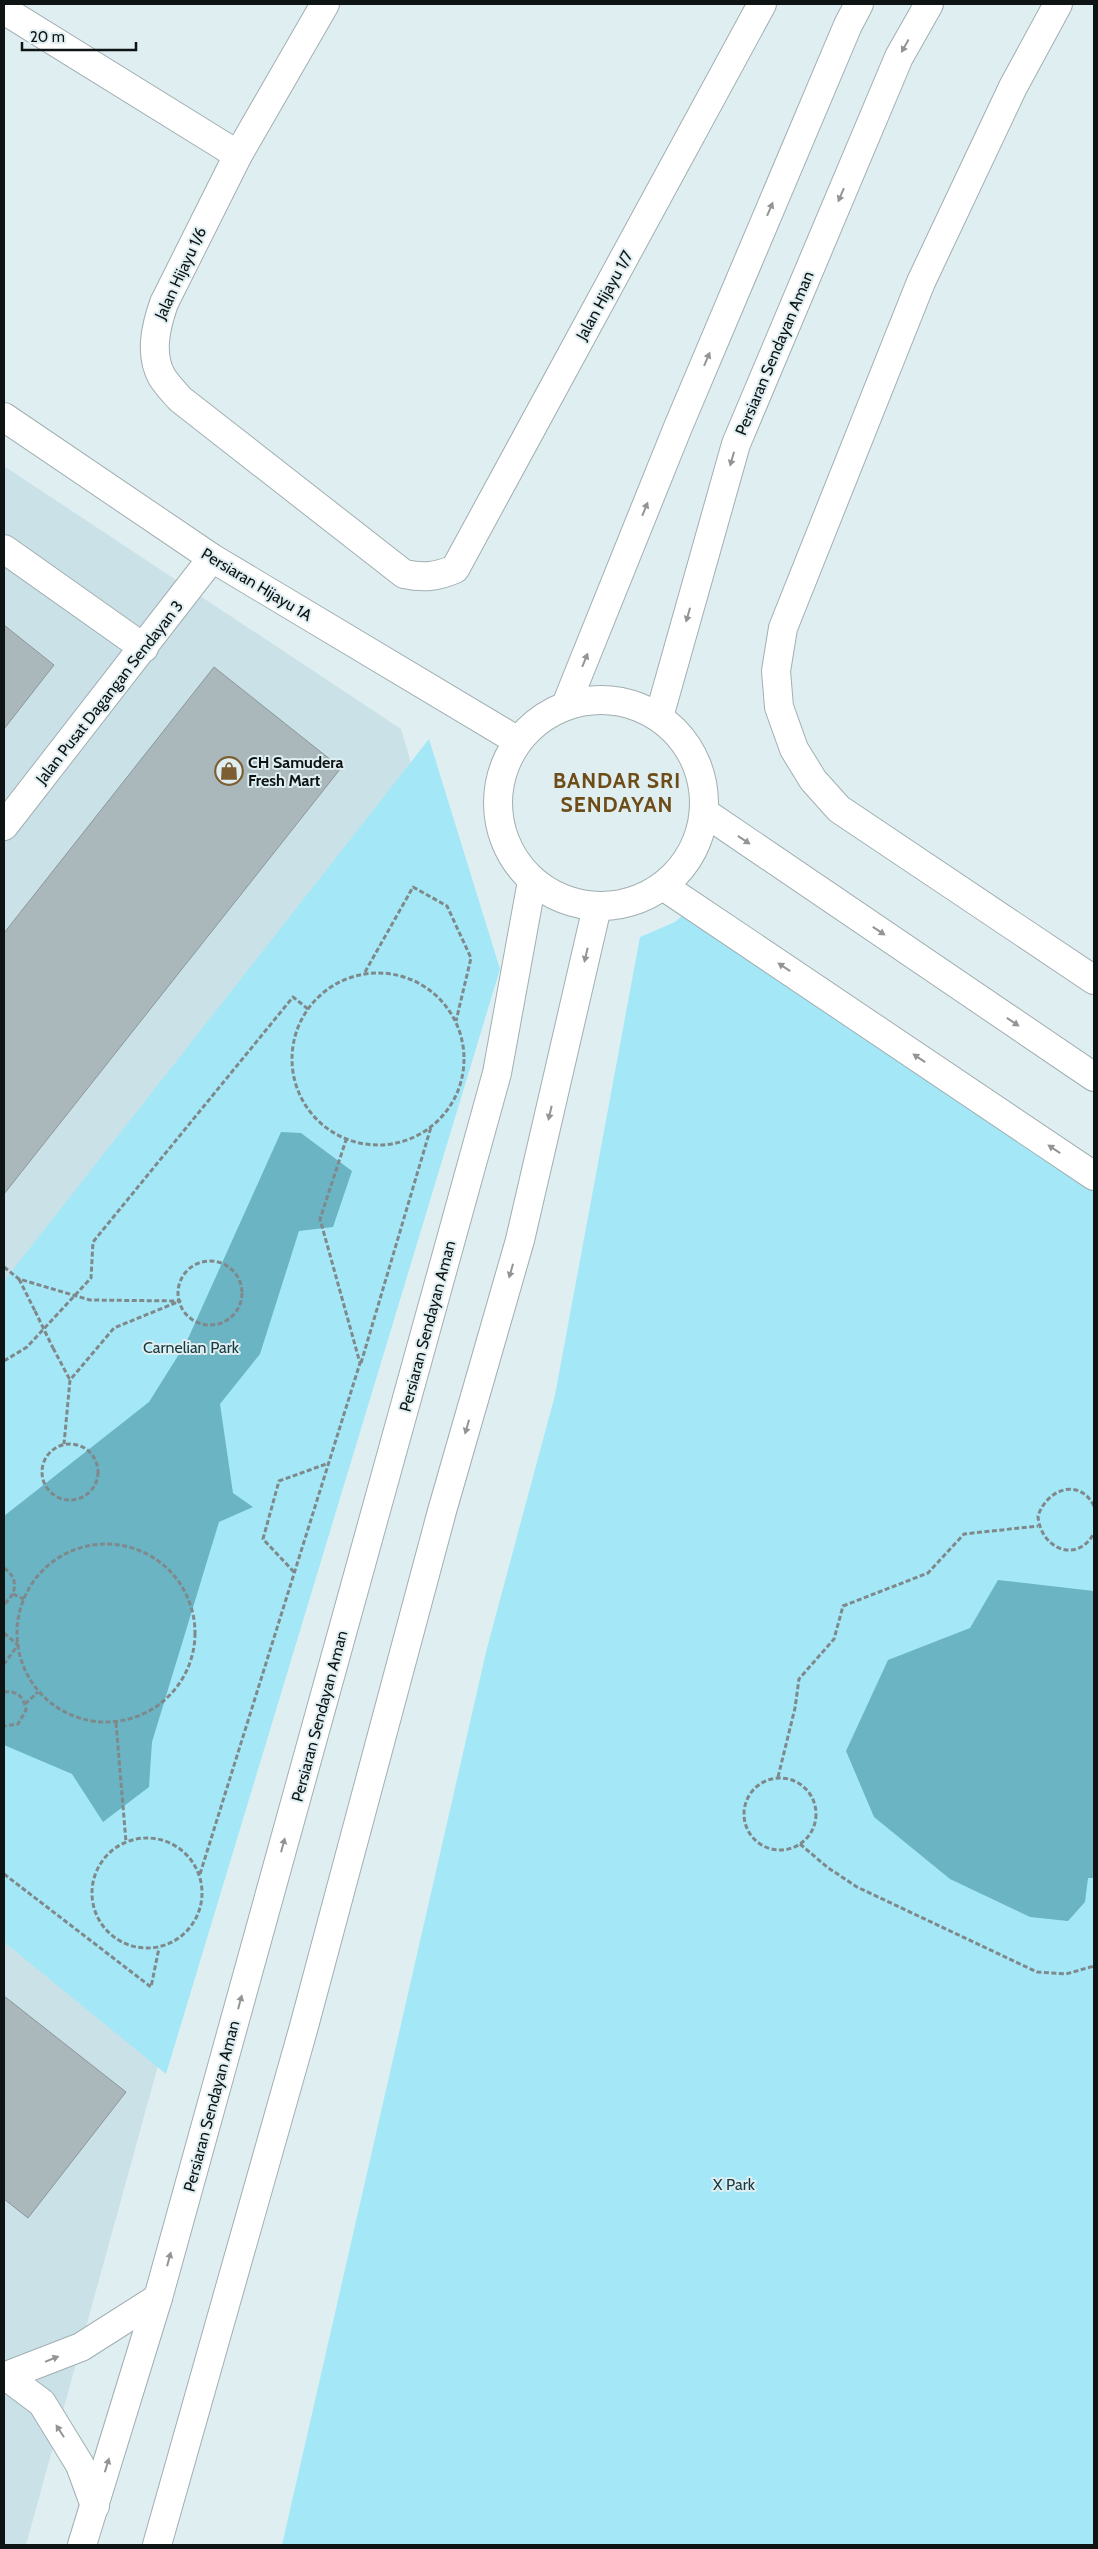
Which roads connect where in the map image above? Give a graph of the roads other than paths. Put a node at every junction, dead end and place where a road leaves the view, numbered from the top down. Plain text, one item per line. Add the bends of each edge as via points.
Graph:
1 (325, 4) edge
2 (762, 4) edge
3 (859, 4) edge
4 (929, 4) edge
5 (1058, 4) edge
6 (4, 10) edge
7 (238, 155) junction
8 (4, 417) edge
9 (4, 549) edge
10 (212, 558) junction
11 (437, 577) joint
12 (144, 648) junction
13 (566, 705) junction
14 (659, 717) junction
15 (518, 741) junction
16 (704, 812) junction
17 (4, 826) edge
18 (532, 881) junction
19 (663, 886) junction
20 (597, 907) junction
21 (1094, 980) edge
22 (1094, 1076) edge
23 (1094, 1176) edge
24 (158, 2298) junction
25 (5, 2378) edge
26 (95, 2506) junction
27 (82, 2545) edge
28 (158, 2545) edge

1 - 7 street, Jalan Hijayu 1/6
2 - 11 street, Jalan Hijayu 1/7 via 455,569
13 -> 3 street via 678,427
4 -> 14 street, Persiaran Sendayan Aman via 899,57 736,444
5 - 21 street via 1013,87 922,282 784,628 776,671 779,707 794,749 813,780 839,809
6 - 7 street
7 - 11 street, Jalan Hijayu 1/6 via 164,303 156,326 155,352 162,376 180,399 404,574
8 - 10 street, Persiaran Hijayu 1A
9 - 12 street
10 - 12 street, Jalan Pusat Dagangan Sendayan 3
10 - 15 street, Persiaran Hijayu 1A
12 - 17 street, Jalan Pusat Dagangan Sendayan 3
13 - 14 street via 598,699 630,703
13 - 15 street via 540,719
14 - 16 street via 685,742 701,776
15 - 18 street via 504,768 497,798 501,829 512,857
16 - 19 street via 697,841 683,865
16 -> 22 street
18 - 20 street via 562,900
24 -> 18 street, Persiaran Sendayan Aman via 497,1073
19 - 20 street via 643,898
23 -> 19 street
20 -> 28 street via 520,1240 442,1511 303,2030
25 -> 24 street via 81,2347
26 -> 24 street, Persiaran Sendayan Aman
26 -> 25 street via 80,2465 42,2403
26 - 27 street, Persiaran Sendayan Aman

